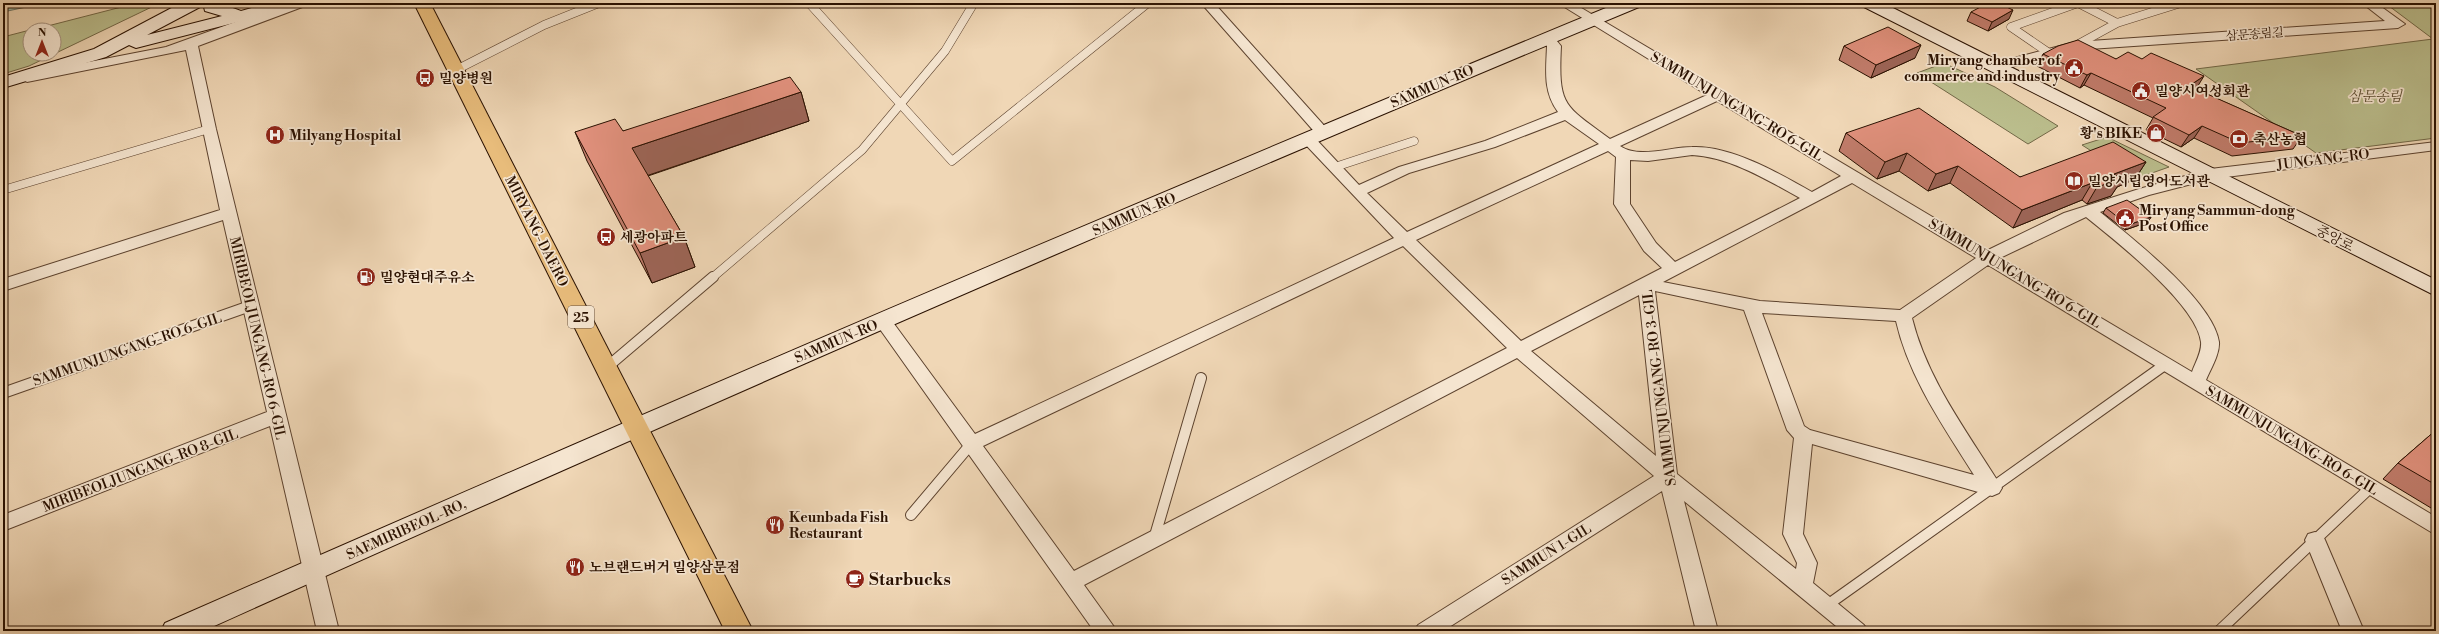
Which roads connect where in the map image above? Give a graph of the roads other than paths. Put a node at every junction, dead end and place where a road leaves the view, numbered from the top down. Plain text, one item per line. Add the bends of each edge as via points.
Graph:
1 (194, 3) edge
2 (211, 3) edge
3 (290, 3) edge
4 (300, 3) edge
5 (422, 3) edge
6 (577, 3) edge
7 (599, 3) edge
8 (809, 3) edge
9 (974, 3) edge
10 (1148, 3) edge
11 (1206, 3) edge
12 (1564, 3) edge
13 (1633, 3) edge
14 (1870, 3) edge
15 (2181, 3) edge
16 (2368, 3) edge
17 (568, 15) junction
18 (241, 16) junction
19 (1593, 20) junction
20 (2117, 23) junction
21 (1548, 39) junction
22 (191, 44) junction
23 (2075, 46) junction
24 (100, 53) junction
25 (2049, 53) junction
26 (1996, 67) junction
27 (456, 70) junction
28 (6, 82) edge
29 (1718, 95) junction
30 (900, 104) junction
31 (1567, 114) junction
32 (209, 129) junction
33 (1316, 137) junction
34 (1414, 141) dead end
35 (1610, 145) junction
36 (2436, 146) edge
37 (1623, 155) junction
38 (1335, 168) junction
39 (2210, 174) junction
40 (1854, 176) junction
41 (3, 190) edge
42 (1357, 192) junction
43 (1812, 198) junction
44 (2089, 211) junction
45 (228, 212) junction
46 (1404, 239) junction
47 (1988, 257) junction
48 (1674, 270) junction
49 (1646, 284) junction
50 (3, 285) edge
51 (2436, 288) edge
52 (1751, 305) junction
53 (250, 306) junction
54 (1903, 316) junction
55 (883, 321) junction
56 (1519, 350) junction
57 (2166, 364) junction
58 (606, 368) junction
59 (1201, 378) dead end
60 (2196, 382) junction
61 (3, 392) edge
62 (277, 416) junction
63 (636, 426) junction
64 (1804, 435) junction
65 (971, 444) junction
66 (1668, 477) junction
67 (2371, 487) junction
68 (1992, 488) junction
69 (912, 515) dead end
70 (3, 523) edge
71 (2436, 527) edge
72 (1154, 539) junction
73 (2314, 540) junction
74 (314, 571) junction
75 (1071, 582) junction
76 (1802, 586) junction
77 (1826, 606) junction
78 (175, 631) edge
79 (328, 631) edge
80 (739, 631) edge
81 (1106, 631) edge
82 (1425, 631) edge
83 (1707, 631) edge
84 (1857, 631) edge
85 (2219, 631) edge
86 (2353, 631) edge

1 - 24 street
2 - 18 street via 211,7 224,13
3 - 18 street
4 - 22 street
5 - 27 main road, MIRYANG-DAERO / 25
6 - 17 lane
7 - 17 lane
8 - 30 lane
9 - 30 lane via 944,51
10 - 30 lane via 952,161
11 - 33 street
12 - 19 street, SAMMUNJUNGANG-RO 6-GIL
13 - 19 street, SAMMUN-RO
14 - 26 street, 중앙로
15 - 20 lane, 삼문송림길
16 - 23 street, 삼문송림길 via 2398,24
17 - 27 lane via 508,42
18 - 24 street
19 - 21 street, SAMMUN-RO
19 - 29 street, SAMMUNJUNGANG-RO 6-GIL
20 - 23 lane, 삼문송림길
20 - 25 lane via 2078,3 2011,27
21 - 31 street via 1554,46 1552,81 1558,102
21 - 33 street, SAMMUN-RO via 1391,103
22 - 28 street via 80,69
22 - 32 street, MIRIBEOLJUNGANG-RO 6-GIL
23 - 25 street, 삼문송림길
24 - 28 street
25 - 26 street, 삼문송림길
26 - 39 street, 중앙로
27 - 58 main road, MIRYANG-DAERO / 25
29 - 35 street
29 - 40 street, SAMMUNJUNGANG-RO 6-GIL
30 - 58 lane via 862,150
31 - 35 street
31 - 42 street via 1490,144 1404,170
32 - 41 lane
32 - 45 street, MIRIBEOLJUNGANG-RO 6-GIL
33 - 38 street
33 - 55 street, SAMMUN-RO
34 - 38 lane
35 - 37 street
35 - 46 street
36 - 39 street, JUNGANG-RO
37 - 43 street via 1712,152 1772,176
37 - 48 street via 1622,204 1650,247
38 - 42 street
39 - 44 street via 2144,192
39 - 51 street, 중앙로
40 - 43 street
40 - 47 street, SAMMUNJUNGANG-RO 6-GIL
42 - 46 street
43 - 48 street
44 - 47 street via 2070,217
44 - 60 street via 2166,278 2204,323 2210,344
45 - 50 street
45 - 53 street, MIRIBEOLJUNGANG-RO 6-GIL
46 - 56 street
46 - 65 street
47 - 54 street
47 - 57 street, SAMMUNJUNGANG-RO 6-GIL
48 - 49 street
49 - 52 street, SAMMUNJUNGANG-RO 3-GIL
49 - 56 street
49 - 66 street, SAMMUNJUNGANG-RO 3-GIL
52 - 54 street, SAMMUNJUNGANG-RO 3-GIL
52 - 64 street via 1796,430
53 - 61 lane, SAMMUNJUNGANG-RO 6-GIL
53 - 62 street, MIRIBEOLJUNGANG-RO 6-GIL
54 - 68 street via 1905,333 1921,371
55 - 63 street, SAMMUN-RO
55 - 65 street
56 - 66 street
56 - 72 street
57 - 60 street, SAMMUNJUNGANG-RO 6-GIL
57 - 68 lane
58 - 63 main road, MIRYANG-DAERO / 25
59 - 72 lane
60 - 67 street, SAMMUNJUNGANG-RO 6-GIL
62 - 70 street, MIRIBEOLJUNGANG-RO 8-GIL
62 - 74 street, MIRIBEOLJUNGANG-RO 6-GIL
63 - 74 street, SAEMIRIBEOL-RO,
63 - 80 main road, MIRYANG-DAERO / 25
64 - 68 street
64 - 76 street via 1793,534 1807,563
65 - 69 lane
65 - 75 street
66 - 76 street
66 - 82 street, SAMMUN 1-GIL
66 - 83 street, SAMMUNJUNGANG-RO 3-GIL
67 - 71 street, SAMMUNJUNGANG-RO 6-GIL
67 - 73 lane
68 - 77 lane
72 - 75 street
73 - 85 lane
73 - 86 street
74 - 78 street, SAEMIRIBEOL-RO,
74 - 79 street, MIRIBEOLJUNGANG-RO 6-GIL
75 - 81 street
76 - 77 street
77 - 84 street

